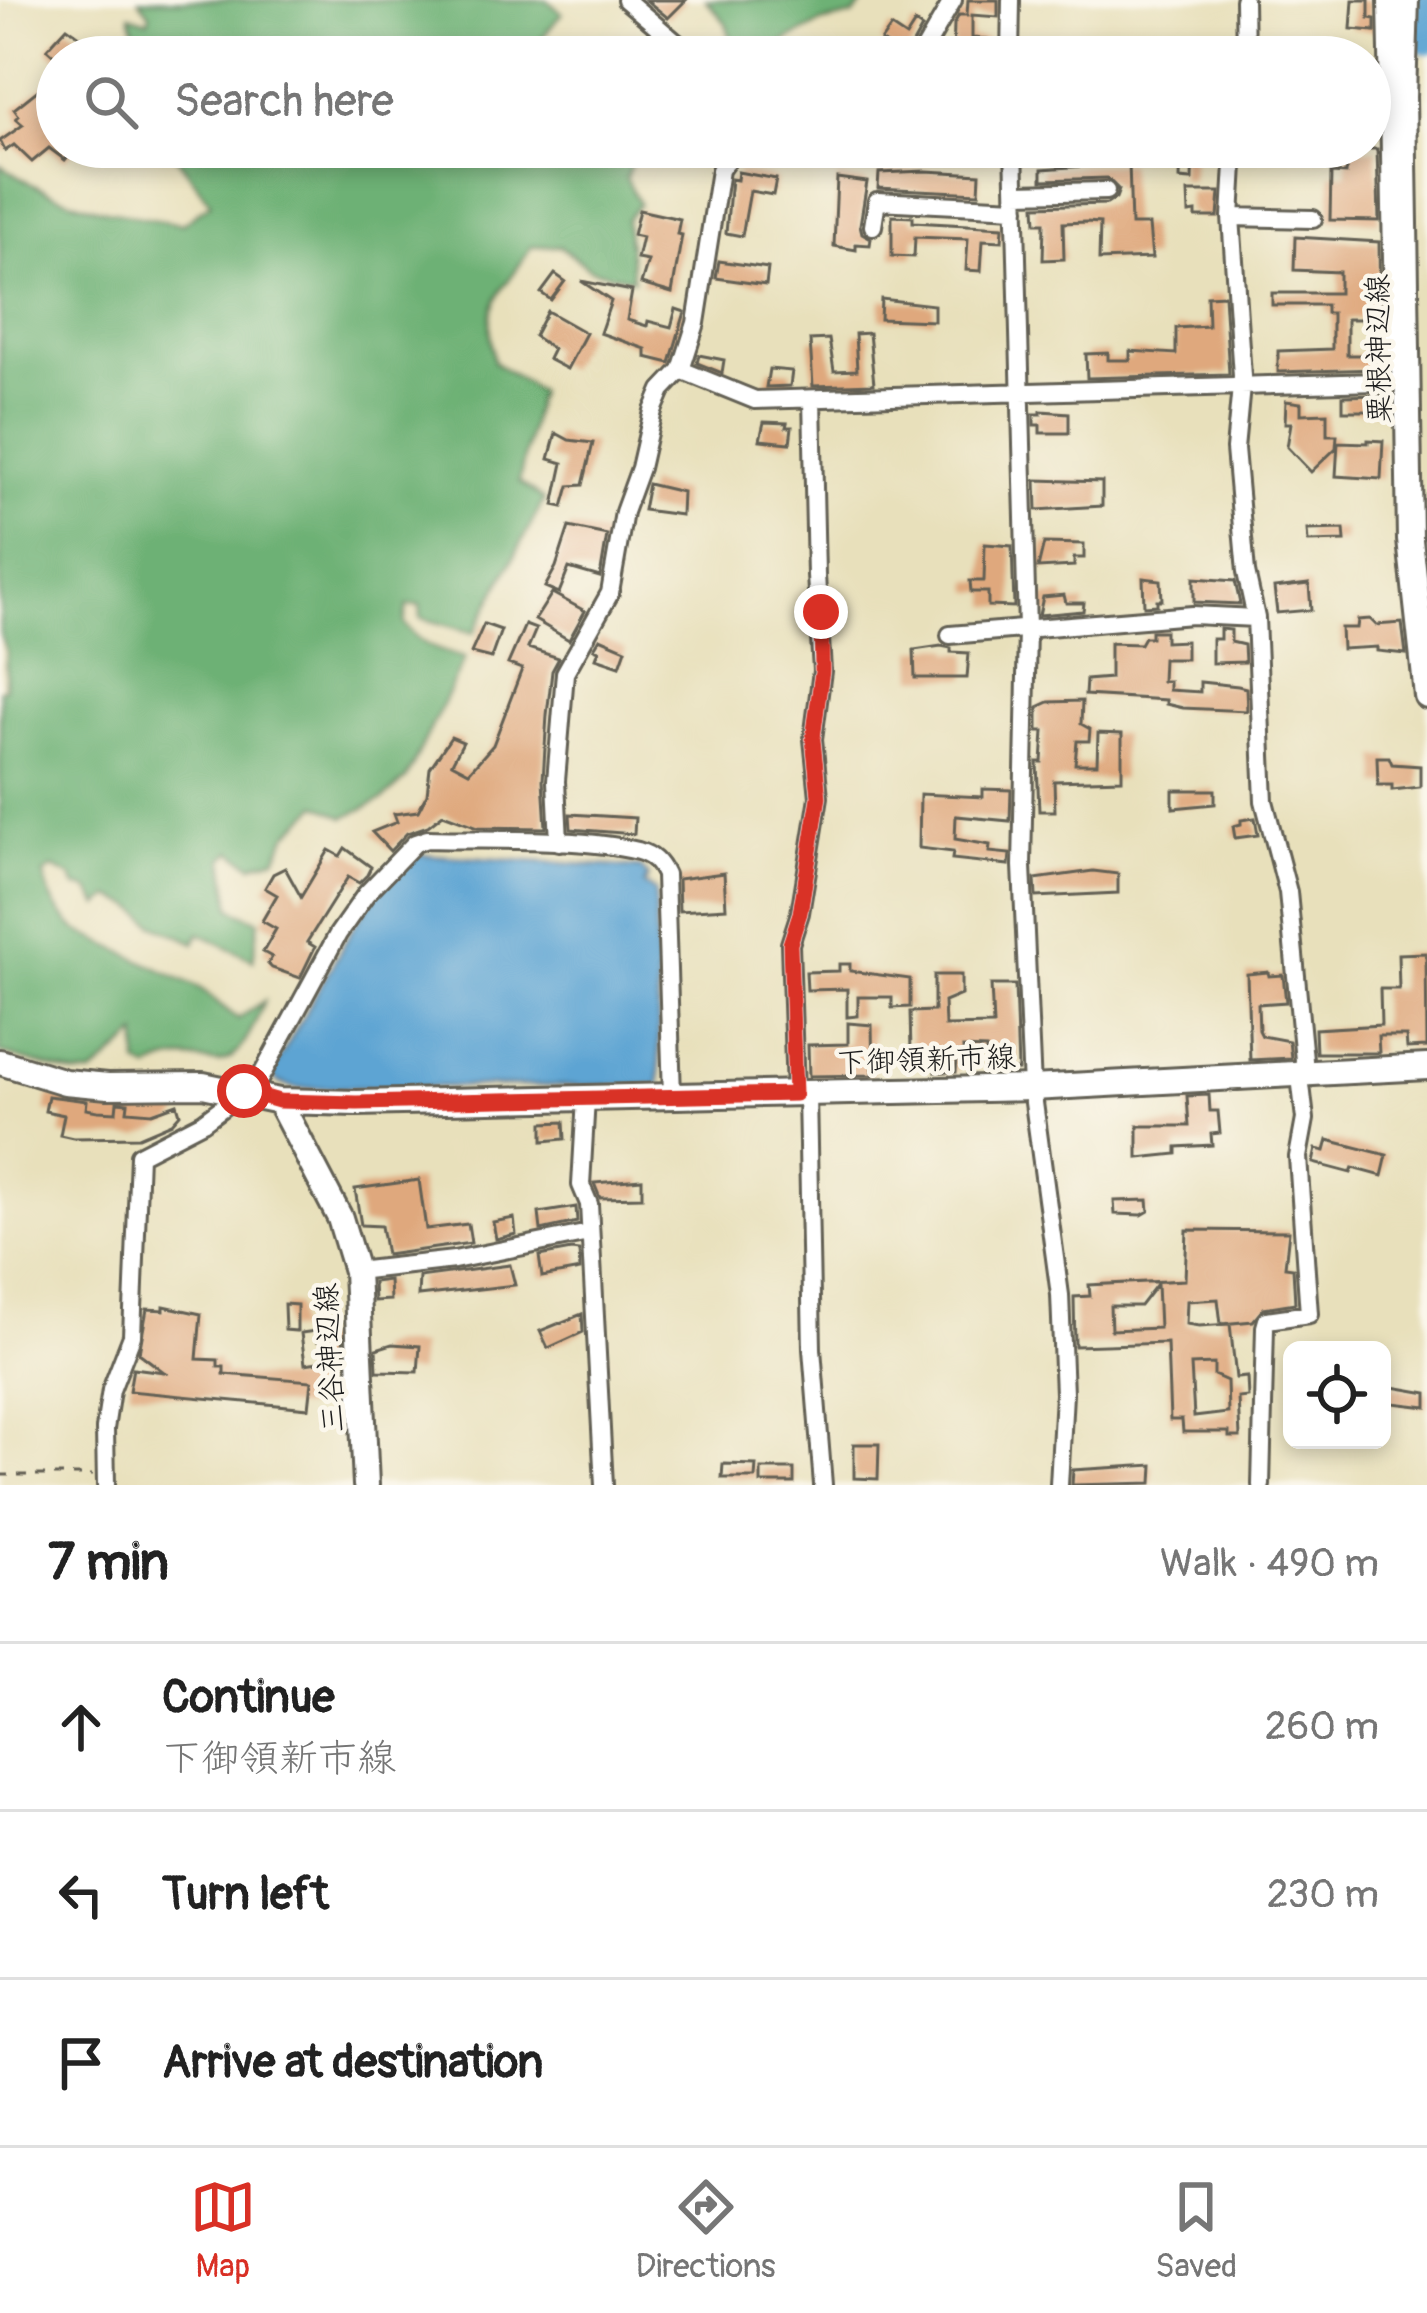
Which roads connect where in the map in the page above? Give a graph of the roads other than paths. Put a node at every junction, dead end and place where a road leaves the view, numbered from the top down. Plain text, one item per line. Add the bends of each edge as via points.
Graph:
1 (626, 0) edge
2 (952, 0) edge
3 (1011, 0) edge
4 (1244, 0) edge
5 (1388, 0) edge
6 (1406, 0) edge
7 (668, 36) edge
8 (932, 36) edge
9 (1010, 36) edge
10 (1245, 36) edge
11 (1389, 36) edge
12 (721, 168) edge
13 (1015, 168) edge
14 (1234, 168) edge
15 (1391, 168) edge
16 (1106, 191) dead end
17 (1016, 201) junction
18 (1231, 217) junction
19 (1313, 219) dead end
20 (873, 226) dead end
21 (681, 370) junction
22 (1416, 375) edge
23 (1239, 386) junction
24 (1018, 393) junction
25 (812, 398) junction
26 (1256, 618) junction
27 (1027, 629) junction
28 (950, 635) dead end
29 (1427, 696) edge
30 (559, 842) junction
31 (0, 1062) edge
32 (1427, 1067) edge
33 (1303, 1074) junction
34 (1032, 1088) junction
35 (244, 1091) junction
36 (801, 1094) junction
37 (672, 1096) junction
38 (586, 1098) junction
39 (279, 1101) junction
40 (589, 1233) junction
41 (356, 1271) junction
42 (106, 1480) edge
43 (367, 1485) edge
44 (604, 1485) edge
45 (824, 1485) edge
46 (1059, 1485) edge
47 (1261, 1485) edge

1 - 7 street
2 - 8 street
3 - 9 street
4 - 10 street
5 - 11 street
6 - 22 main road, 粟根神辺線
12 - 21 street
13 - 17 street
14 - 18 street
15 - 22 street via 1394,361
16 - 17 street
17 - 20 street via 877,201
17 - 24 street
18 - 19 street
18 - 23 street
21 - 25 street via 755,400
21 - 30 street via 653,411 610,593 565,673
22 - 23 street
22 - 29 main road, 粟根神辺線 via 1411,540
23 - 24 street
23 - 26 street via 1240,519
24 - 25 street
24 - 27 street
25 - 36 street via 822,671 813,739 819,797 790,944
26 - 27 street via 1192,615
26 - 33 street via 1264,801 1288,892
27 - 28 street
27 - 34 street via 1022,866
30 - 35 street via 415,843 347,921 259,1080
30 - 37 street via 640,851 658,861
31 - 35 main road, 下御領新市線 via 64,1082
32 - 33 main road, 下御領新市線
33 - 34 main road, 下御領新市線
33 - 47 street via 1298,1157 1309,1314 1267,1320
34 - 36 main road, 下御領新市線
34 - 46 street via 1060,1295
35 - 39 main road, 下御領新市線
35 - 42 street via 139,1156 132,1336 111,1390
36 - 37 main road, 下御領新市線
36 - 45 street
37 - 38 main road, 下御領新市線
38 - 39 main road, 下御領新市線
38 - 40 street via 581,1185
39 - 41 main road, 三谷神辺線 via 340,1218
40 - 41 street
40 - 44 street
41 - 43 main road, 三谷神辺線

